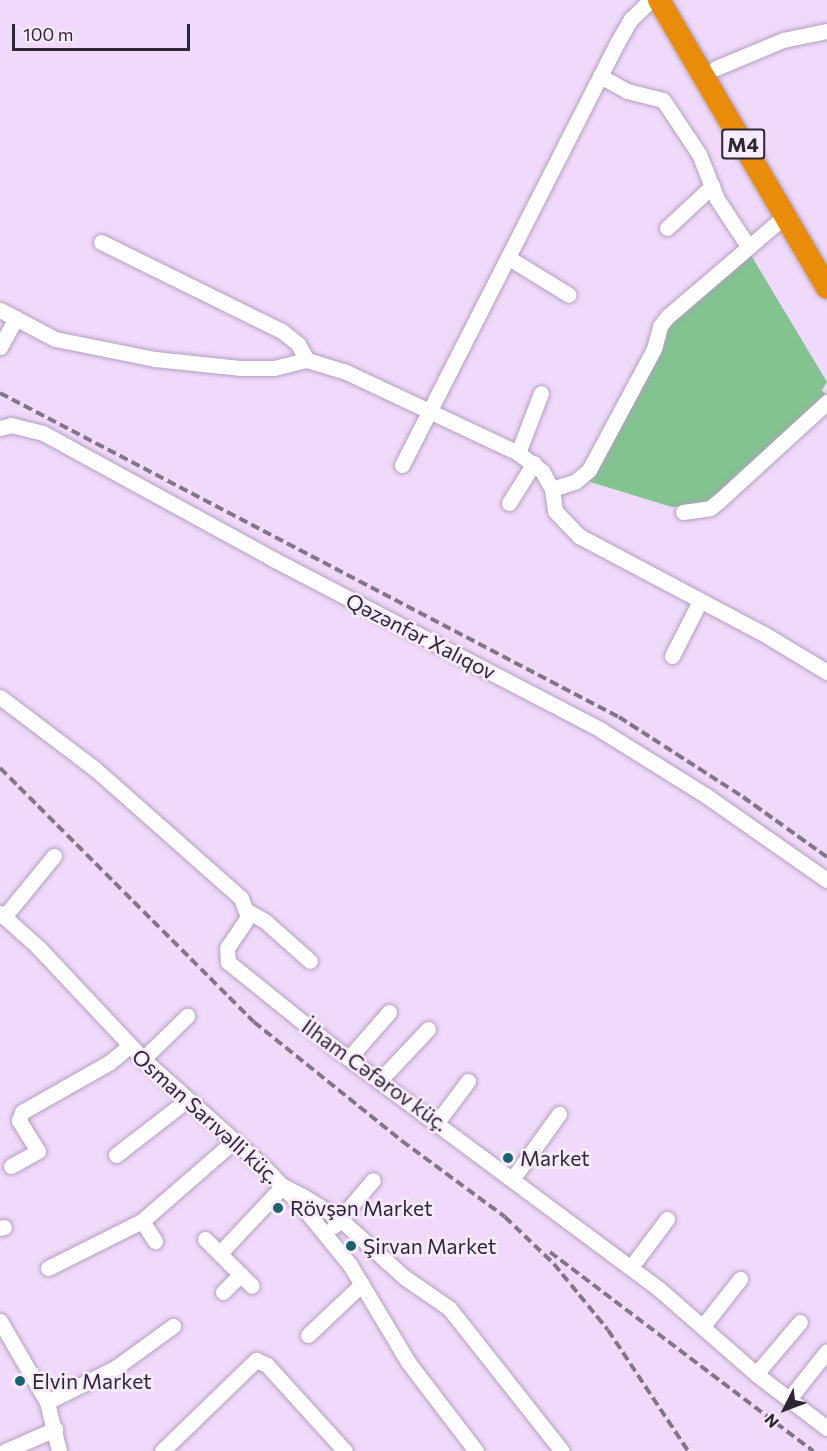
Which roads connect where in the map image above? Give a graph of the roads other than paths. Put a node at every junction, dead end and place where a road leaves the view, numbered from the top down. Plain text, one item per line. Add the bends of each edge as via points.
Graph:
1 (651, 0) edge
2 (660, 0) edge
3 (678, 0) edge
4 (827, 31) edge
5 (716, 68) junction
6 (600, 76) junction
7 (712, 186) junction
8 (786, 216) junction
9 (667, 228) dead end
10 (101, 242) dead end
11 (748, 246) junction
12 (827, 257) edge
13 (509, 258) junction
14 (827, 288) edge
15 (569, 295) dead end
16 (0, 310) edge
17 (16, 318) junction
18 (0, 347) edge
19 (307, 360) junction
20 (541, 393) dead end
21 (827, 402) edge
22 (434, 411) junction
23 (0, 428) edge
24 (518, 453) junction
25 (534, 463) junction
26 (402, 465) dead end
27 (552, 489) junction
28 (509, 502) dead end
29 (683, 512) dead end
30 (700, 602) junction
31 (672, 656) dead end
32 (827, 672) edge
33 (0, 697) edge
34 (54, 856) dead end
35 (827, 880) edge
36 (249, 912) junction
37 (2, 915) edge
38 (310, 961) dead end
39 (389, 1012) dead end
40 (187, 1016) dead end
41 (428, 1029) dead end
42 (129, 1046) junction
43 (349, 1058) junction
44 (142, 1059) junction
45 (380, 1080) junction
46 (468, 1081) dead end
47 (187, 1100) junction
48 (560, 1114) dead end
49 (438, 1121) junction
50 (234, 1141) junction
51 (116, 1155) dead end
52 (11, 1166) dead end
53 (513, 1178) junction
54 (373, 1180) dead end
55 (283, 1186) junction
56 (340, 1219) junction
57 (667, 1219) dead end
58 (142, 1221) junction
59 (327, 1236) junction
60 (205, 1239) dead end
61 (156, 1241) dead end
62 (220, 1253) junction
63 (630, 1267) junction
64 (48, 1268) dead end
65 (240, 1274) junction
66 (740, 1279) dead end
67 (362, 1284) junction
68 (252, 1286) dead end
69 (223, 1292) dead end
70 (0, 1321) edge
71 (800, 1322) dead end
72 (173, 1326) dead end
73 (703, 1326) junction
74 (308, 1335) dead end
75 (827, 1351) edge
76 (756, 1374) junction
77 (789, 1399) junction
78 (47, 1402) junction
79 (827, 1428) edge
80 (55, 1429) junction
81 (5, 1451) edge
82 (59, 1451) edge
83 (162, 1451) edge
84 (345, 1451) edge
85 (476, 1451) edge
86 (562, 1451) edge

1 - 6 street via 631,19
2 - 8 highway, M4
3 - 5 highway, M4
4 - 5 street via 783,40
5 - 12 highway, M4
6 - 7 street via 627,91 663,100 699,154
6 - 13 street
7 - 9 street
7 - 11 street
8 - 11 street
8 - 14 highway, M4
10 - 19 street via 282,331 298,344
11 - 27 street via 660,326 654,349 589,470 576,481
13 - 15 street
13 - 22 street
16 - 17 street
17 - 18 street
17 - 19 street via 66,342 163,360 274,368
19 - 22 street via 324,363
20 - 24 street
21 - 29 street via 710,508
22 - 24 street
22 - 26 street
23 - 35 street, Qəzənfər Xalıqov via 11,425 43,432 276,560 602,730 705,795
24 - 25 street
25 - 27 street
25 - 28 street
27 - 30 street via 555,511 567,527
30 - 31 street
30 - 32 street
33 - 36 street via 94,768 241,898
34 - 37 street
36 - 38 street via 265,921
36 - 43 street, İlham Cəfərov küç. via 227,948 228,962
37 - 42 street, Osman Sarıvəlli küç.
39 - 43 street
40 - 44 street
41 - 45 street
42 - 44 street, Osman Sarıvəlli küç.
42 - 52 street via 110,1062 22,1112 19,1120 38,1151
43 - 45 street, İlham Cəfərov küç.
44 - 47 street, Osman Sarıvəlli küç.
45 - 49 street, İlham Cəfərov küç.
46 - 49 street
47 - 50 street, Osman Sarıvəlli küç.
47 - 51 street
48 - 53 street
49 - 53 street, İlham Cəfərov küç.
50 - 55 street, Osman Sarıvəlli küç.
50 - 58 street
53 - 63 street, İlham Cəfərov küç.
54 - 56 street
55 - 56 street
55 - 59 street, Osman Sarıvəlli küç.
55 - 62 street
56 - 59 street
56 - 86 street via 404,1277 449,1308
57 - 63 street
58 - 61 street
58 - 64 street
59 - 67 street, Osman Sarıvəlli küç.
60 - 62 street
62 - 65 street
63 - 73 street, İlham Cəfərov küç.
65 - 68 street
65 - 69 street
66 - 73 street
67 - 74 street
67 - 85 street, Osman Sarıvəlli küç. via 408,1362
70 - 78 street
71 - 76 street
72 - 78 street via 115,1368
73 - 76 street, İlham Cəfərov küç.
75 - 77 street
76 - 77 street, İlham Cəfərov küç.
77 - 79 street, İlham Cəfərov küç.
78 - 80 street
80 - 81 street
80 - 82 street
83 - 84 street via 256,1360 267,1365

